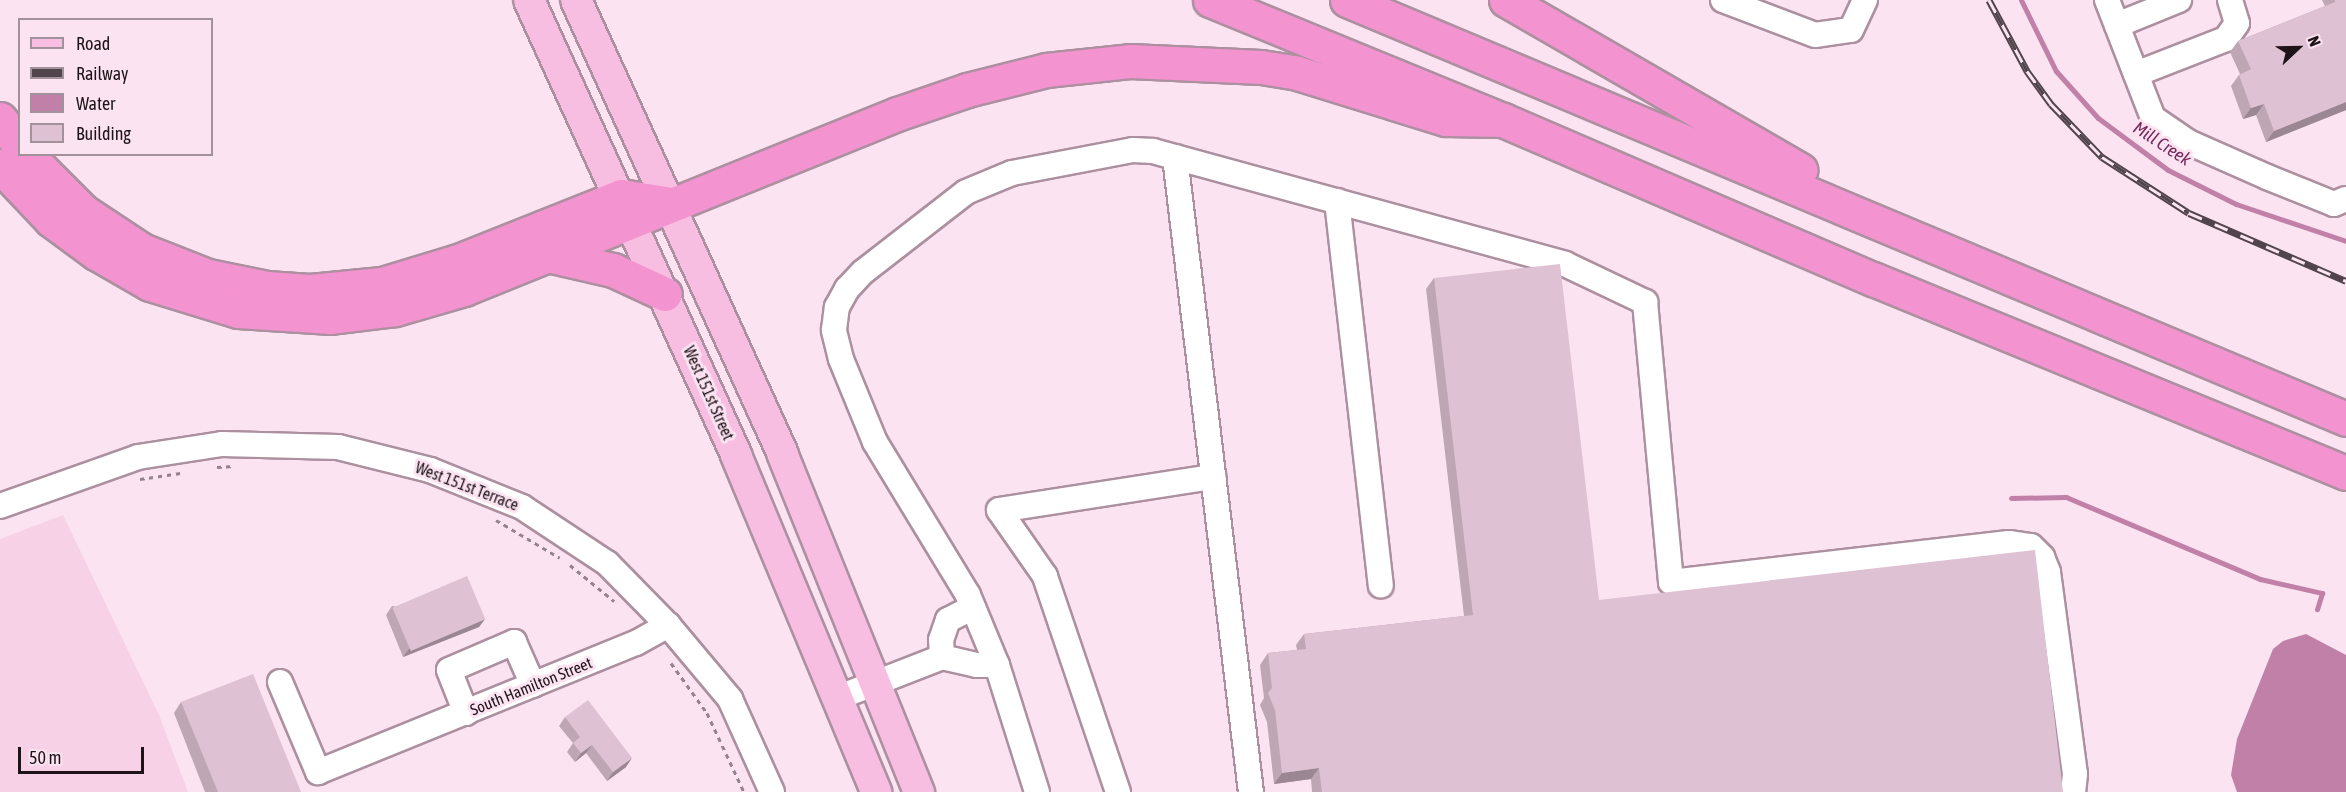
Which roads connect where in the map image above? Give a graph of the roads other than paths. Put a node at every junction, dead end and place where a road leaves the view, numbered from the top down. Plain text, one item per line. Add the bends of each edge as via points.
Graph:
1 (530, 0) edge
2 (576, 0) edge
3 (1210, 0) edge
4 (1347, 0) edge
5 (1506, 0) edge
6 (1722, 0) edge
7 (1865, 0) edge
8 (2107, 0) edge
9 (2179, 0) edge
10 (2230, 0) edge
11 (2117, 25) junction
12 (2136, 74) junction
13 (0, 119) edge
14 (1503, 120) junction
15 (18, 144) edge
16 (28, 156) edge
17 (1175, 157) junction
18 (0, 166) edge
19 (2346, 199) edge
20 (1337, 201) junction
21 (671, 204) junction
22 (627, 208) junction
23 (1914, 235) junction
24 (547, 255) junction
25 (665, 294) junction
26 (2346, 419) edge
27 (2346, 473) edge
28 (1214, 477) junction
29 (0, 506) edge
30 (1381, 585) dead end
31 (973, 607) junction
32 (658, 630) junction
33 (942, 657) junction
34 (997, 665) junction
35 (280, 682) dead end
36 (878, 683) junction
37 (533, 686) junction
38 (837, 698) junction
39 (466, 713) junction
40 (772, 792) edge
41 (876, 792) edge
42 (919, 792) edge
43 (1036, 792) edge
44 (1118, 792) edge
45 (1251, 792) edge
46 (2073, 792) edge

1 - 22 main road, West 151st Street
2 - 21 main road
3 - 14 highway
4 - 23 highway
5 - 23 highway
6 - 7 street via 1815,35 1851,30
8 - 11 street
9 - 11 street
10 - 12 street via 2237,23 2226,39
11 - 12 street
12 - 19 street via 2153,118 2188,142 2334,204
13 - 15 highway
14 - 21 highway via 1446,119 1296,73 1261,67 1173,60 1087,65 1046,70 967,90
14 - 27 highway via 1873,279
16 - 22 highway via 83,211 142,250 208,276 267,288 347,289 414,277
17 - 20 street
17 - 28 street
17 - 31 street via 1133,150 987,181 966,192 863,272 837,307 834,330 841,359 875,442 947,557
18 - 24 highway via 51,220 96,254 160,288 238,311 320,318 395,309 464,289
20 - 30 street
20 - 46 street via 1565,264 1645,302 1671,582 2009,543 2031,546 2042,557 2048,572 2075,774
21 - 22 highway
21 - 36 main road via 782,453
22 - 24 highway
22 - 25 main road, West 151st Street
23 - 26 highway
24 - 25 highway via 613,270
25 - 38 main road, West 151st Street via 774,541
28 - 44 street via 999,510 1045,576
28 - 45 street
29 - 32 street, West 151st Terrace via 138,457 222,444 338,447 430,470 522,507 607,563
31 - 33 street via 948,620 940,640
31 - 34 street
32 - 37 street, South Hamilton Street
32 - 40 street, West 151st Terrace via 729,699
33 - 34 street
33 - 36 street
34 - 43 street
35 - 39 street, South Hamilton Street via 318,772
36 - 38 street
36 - 42 main road
37 - 39 street, South Hamilton Street
37 - 39 street via 514,642 449,669
38 - 41 main road, West 151st Street

